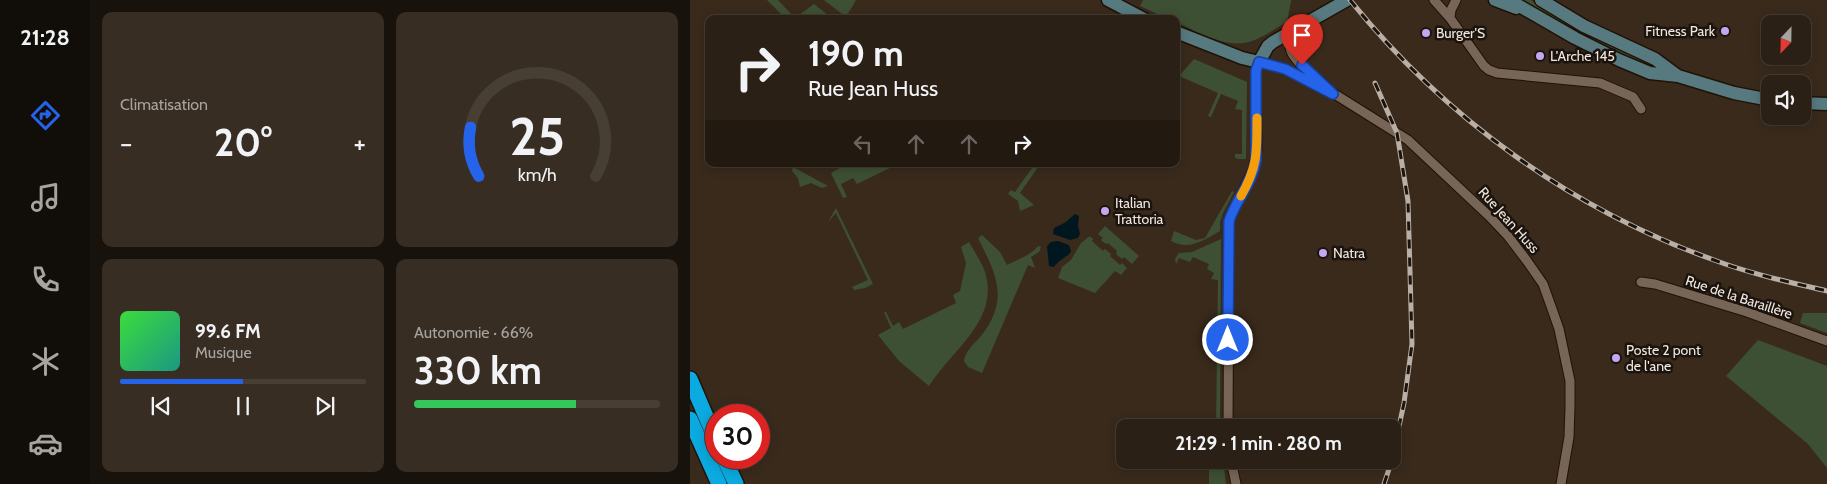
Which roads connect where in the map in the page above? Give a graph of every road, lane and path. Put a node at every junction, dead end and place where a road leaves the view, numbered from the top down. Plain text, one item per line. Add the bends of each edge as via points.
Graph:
1 (1108, 0) edge
2 (1347, 0) edge
3 (1434, 0) edge
4 (1456, 0) edge
5 (1495, 0) edge
6 (1509, 0) edge
7 (1541, 0) edge
8 (1549, 4) edge
9 (1136, 15) edge
10 (1450, 18) junction
11 (1546, 23) junction
12 (1180, 34) edge
13 (1290, 36) junction
14 (1259, 62) junction
15 (1678, 76) junction
16 (1333, 94) junction
17 (1761, 98) edge
18 (1811, 103) edge
19 (1827, 104) edge
20 (1641, 109) dead end
21 (1641, 282) dead end
22 (1827, 342) edge
23 (690, 379) edge
24 (705, 414) edge
25 (690, 419) edge
26 (1228, 419) edge
27 (729, 469) edge
28 (1233, 469) edge
29 (719, 484) edge
30 (736, 484) edge
31 (1236, 484) edge
32 (1561, 484) edge

1 - 9 main road
2 - 13 main road via 1301,26
3 - 10 street
4 - 10 street
5 - 11 main road
6 - 11 main road
7 - 8 main road
8 - 15 main road via 1592,30 1655,59
10 - 20 street via 1484,66 1496,73 1600,82 1633,97
11 - 15 main road via 1650,73
12 - 14 main road
13 - 14 main road via 1270,44
13 - 16 street, Rue Jean Huss via 1290,50 1294,58
14 - 16 street, Rue Jean Huss via 1285,69
14 - 26 street via 1256,71 1256,161 1229,221
15 - 17 main road
16 - 32 street, Rue Jean Huss via 1418,148 1508,236 1543,284 1559,329 1570,381 1568,437
18 - 19 main road
21 - 22 street, Rue de la Baraillère via 1747,312
23 - 24 highway
25 - 29 highway
27 - 30 highway
28 - 31 street

